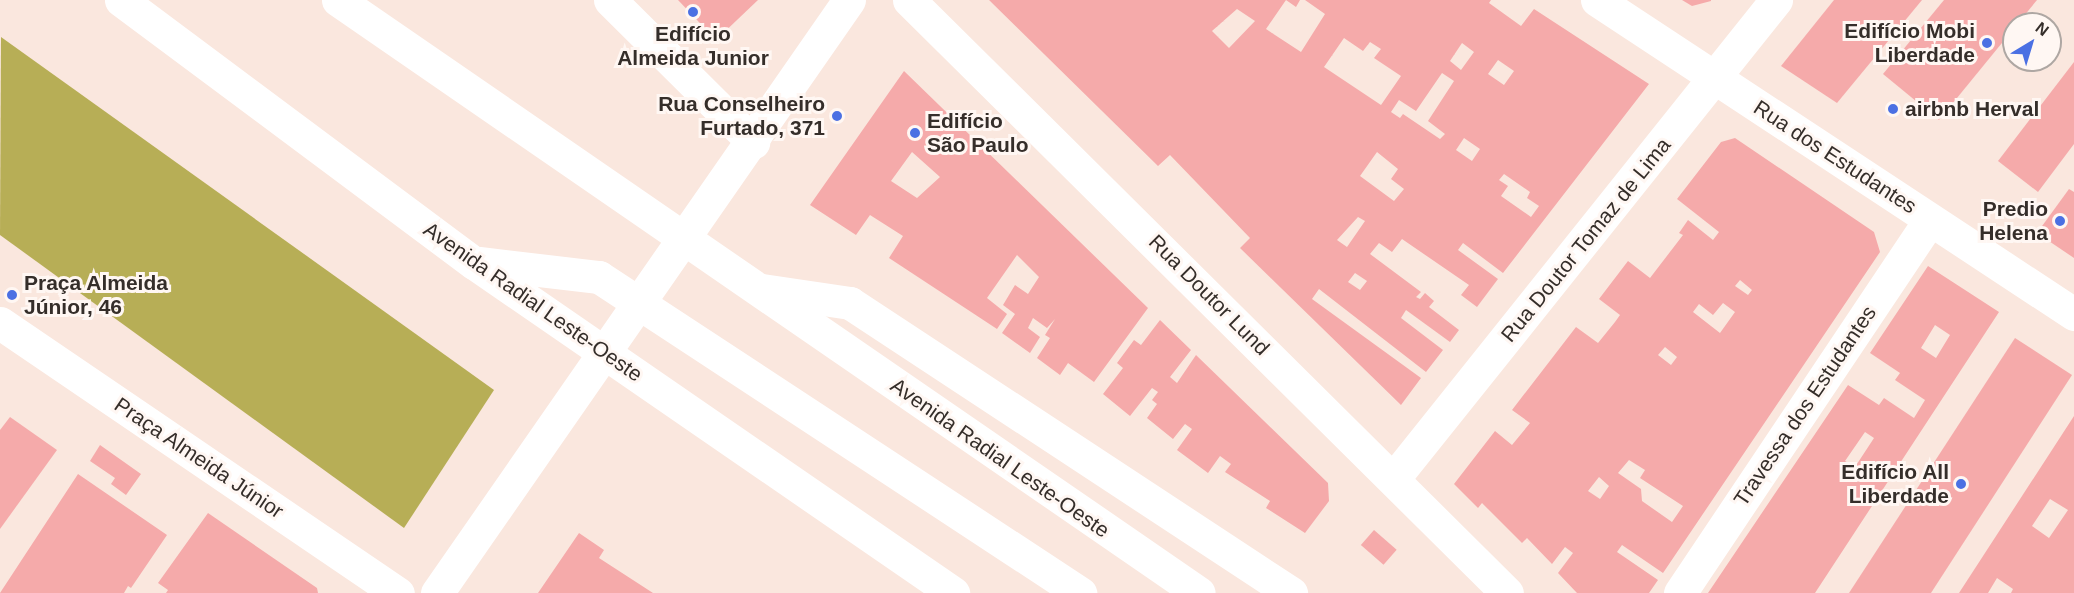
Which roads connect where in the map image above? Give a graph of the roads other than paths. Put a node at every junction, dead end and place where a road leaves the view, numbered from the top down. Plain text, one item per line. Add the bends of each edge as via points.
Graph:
1 (121, 0) edge
2 (338, 0) edge
3 (610, 0) edge
4 (849, 0) edge
5 (909, 0) edge
6 (1597, 0) edge
7 (1776, 0) edge
8 (1715, 78) junction
9 (753, 142) junction
10 (1930, 220) junction
11 (474, 263) junction
12 (755, 289) junction
13 (2074, 314) edge
14 (0, 323) edge
15 (1394, 478) junction
16 (398, 593) edge
17 (437, 593) edge
18 (953, 593) edge
19 (1080, 593) edge
20 (1199, 593) edge
21 (1291, 593) edge
22 (1508, 593) edge
23 (1680, 593) edge

1 - 11 main road, Avenida Radial Leste-Oeste
2 - 12 main road, Avenida Radial Leste-Oeste
3 - 9 main road
4 - 9 main road
5 - 15 main road, Rua Doutor Lund
6 - 8 main road, Rua dos Estudantes
7 - 8 main road, Rua Doutor Tomaz de Lima
8 - 10 main road, Rua dos Estudantes
8 - 15 main road, Rua Doutor Tomaz de Lima
9 - 17 main road
10 - 13 main road, Rua dos Estudantes
10 - 23 main road, Travessa dos Estudantes
11 - 18 main road, Avenida Radial Leste-Oeste
11 - 19 main road via 599,277
12 - 20 main road, Avenida Radial Leste-Oeste
12 - 21 main road via 850,303
14 - 16 main road, Praça Almeida Júnior
15 - 22 main road, Rua Doutor Lund

